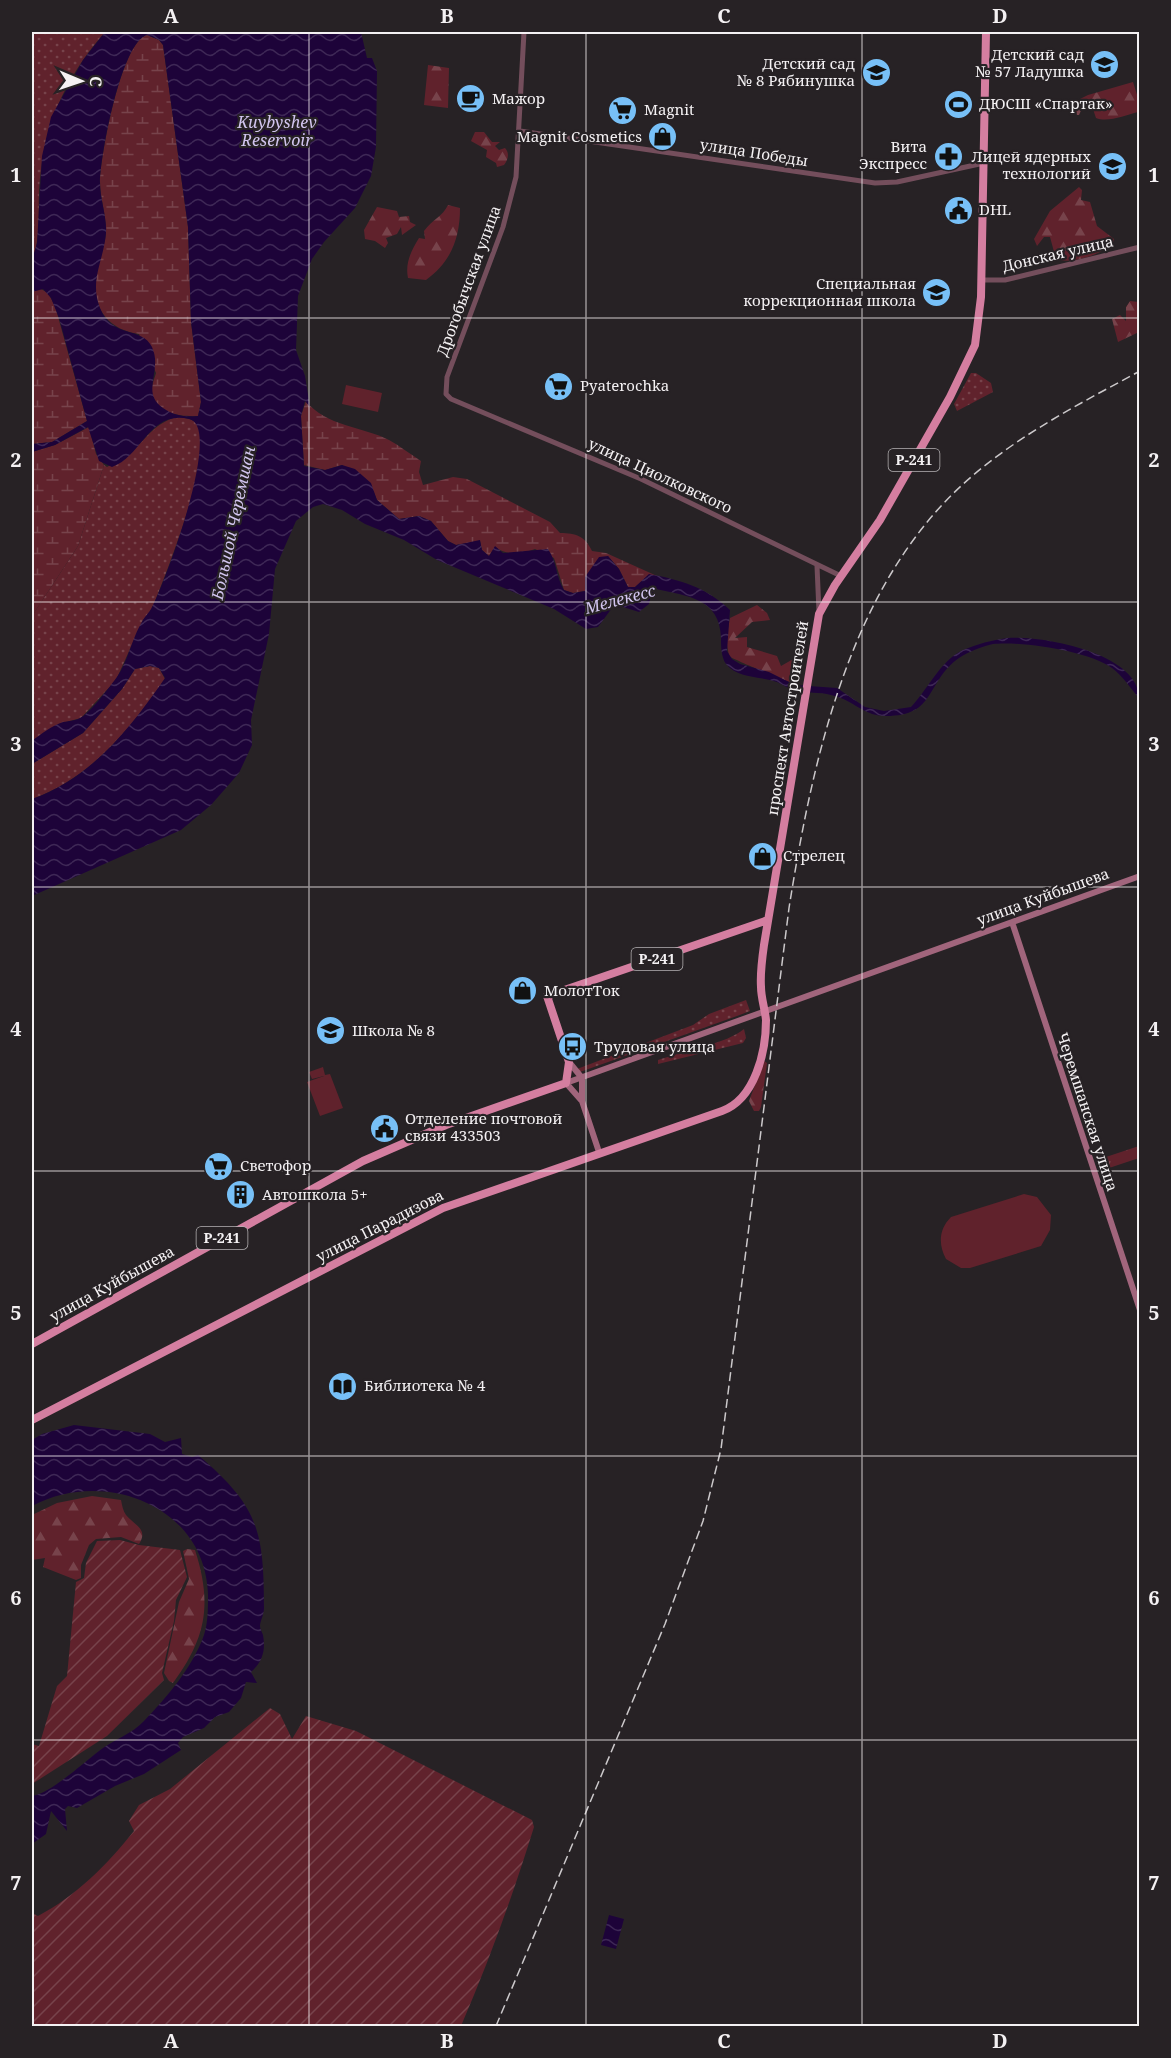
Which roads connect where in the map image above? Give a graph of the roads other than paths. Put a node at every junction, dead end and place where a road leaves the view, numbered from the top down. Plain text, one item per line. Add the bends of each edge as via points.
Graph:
1 (524, 32) edge
2 (986, 32) edge
3 (520, 131) junction
4 (984, 163) junction
5 (1140, 247) edge
6 (982, 280) junction
7 (446, 394) joint
8 (817, 566) junction
9 (841, 576) junction
10 (819, 614) junction
11 (1140, 876) edge
12 (768, 920) junction
13 (1012, 922) junction
14 (569, 1062) junction
15 (582, 1078) junction
16 (566, 1083) junction
17 (750, 1087) joint
18 (582, 1101) junction
19 (599, 1152) junction
20 (1140, 1310) edge
21 (32, 1344) edge
22 (32, 1420) edge

1 - 3 street, Дрогобычская улица
2 - 4 highway, проспект Автостроителей / Р-241
3 - 4 street, улица Победы via 875,183
3 - 7 street, Дрогобычская улица via 516,177 503,227 447,377
4 - 6 highway, проспект Автостроителей / Р-241
5 - 6 street, Донская улица via 1005,280
6 - 9 highway, проспект Автостроителей / Р-241 via 978,333 961,375 880,520
7 - 8 street, улица Циолковского via 641,479
8 - 9 street, улица Циолковского
8 - 10 street
9 - 10 highway, проспект Автостроителей / Р-241
10 - 12 highway, проспект Автостроителей / Р-241
11 - 13 main road, улица Куйбышева
12 - 14 highway, Р-241 via 547,996
12 - 17 highway, проспект Автостроителей / Р-241 via 760,973 765,1028
13 - 15 main road, улица Куйбышева
13 - 20 main road, Черемшанская улица
14 - 15 main road
14 - 16 highway, Р-241
15 - 16 main road, улица Куйбышева
15 - 18 main road
16 - 18 main road
16 - 21 highway, улица Куйбышева / Р-241 via 415,1137 308,1190
17 - 19 highway, улица Парадизова / Р-241 via 734,1107
18 - 19 main road
19 - 22 highway, улица Парадизова / Р-241 via 440,1209

